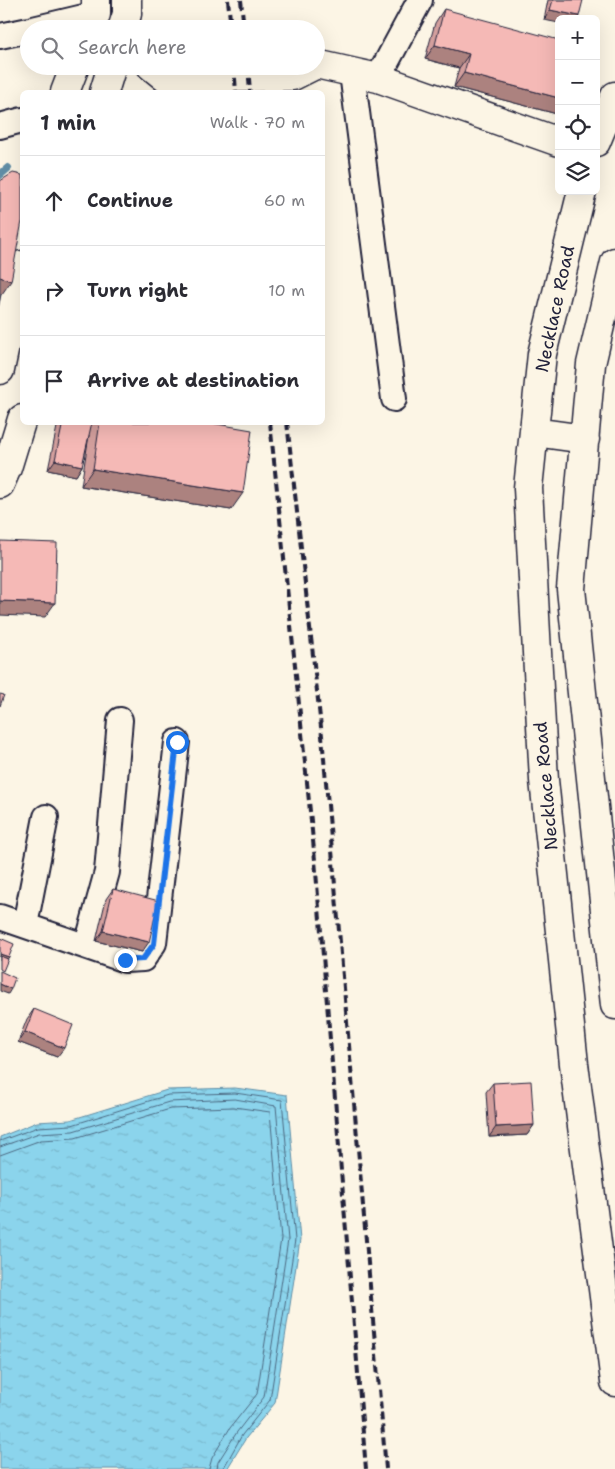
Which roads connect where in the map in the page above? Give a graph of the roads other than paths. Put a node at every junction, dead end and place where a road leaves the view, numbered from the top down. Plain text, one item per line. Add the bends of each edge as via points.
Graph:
1 (127, 0) edge
2 (420, 0) edge
3 (94, 14) edge
4 (70, 20) edge
5 (124, 20) edge
6 (20, 32) edge
7 (0, 36) edge
8 (325, 67) edge
9 (72, 75) edge
10 (109, 75) edge
11 (163, 75) edge
12 (295, 75) edge
13 (365, 76) junction
14 (66, 90) edge
15 (105, 90) edge
16 (615, 96) edge
17 (20, 121) edge
18 (0, 126) edge
19 (600, 132) edge
20 (555, 141) edge
21 (581, 195) edge
22 (615, 262) edge
23 (20, 275) edge
24 (0, 370) edge
25 (394, 398) dead end
26 (20, 425) edge
27 (534, 432) junction
28 (584, 439) junction
29 (0, 484) edge
30 (120, 720) dead end
31 (177, 742) dead end
32 (46, 817) dead end
33 (0, 917) edge
34 (25, 925) junction
35 (87, 945) junction
36 (615, 1005) edge
37 (615, 1382) edge

1 - 5 main road
2 - 13 street
3 - 4 street
6 - 7 street
8 - 13 main road
9 - 14 main road
10 - 15 main road
11 - 12 main road via 168,79
13 - 20 main road
13 - 25 street
16 - 19 main road
17 - 18 street
21 - 27 main road, Necklace Road via 542,354
22 - 28 main road via 591,364
23 - 24 main road
26 - 29 main road
27 - 28 main road
27 - 37 main road, Necklace Road via 528,488 544,780 574,1064
28 - 36 main road via 571,589
30 - 35 street via 107,872
31 - 35 street via 154,944 143,959 125,960
32 - 34 street
33 - 34 street
34 - 35 street

